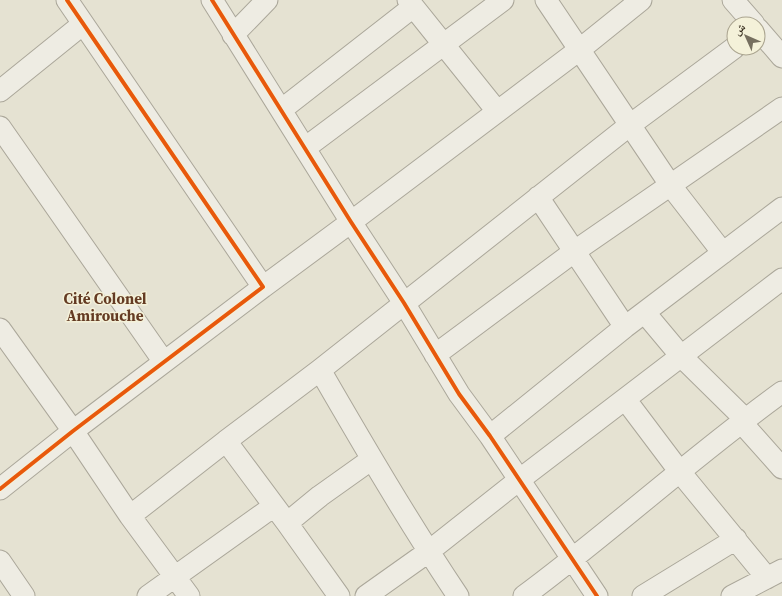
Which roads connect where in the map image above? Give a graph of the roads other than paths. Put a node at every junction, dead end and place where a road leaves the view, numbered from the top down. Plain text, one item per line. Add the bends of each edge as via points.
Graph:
1 (67, 0) edge
2 (212, 0) edge
3 (268, 0) edge
4 (503, 0) edge
5 (546, 0) edge
6 (641, 0) edge
7 (733, 0) edge
8 (410, 4) edge
9 (747, 16) edge
10 (83, 24) junction
11 (233, 35) junction
12 (766, 38) edge
13 (444, 45) junction
14 (579, 50) junction
15 (726, 54) edge
16 (782, 56) edge
17 (0, 91) edge
18 (782, 108) edge
19 (281, 110) junction
20 (497, 111) junction
21 (630, 125) junction
22 (0, 127) edge
23 (305, 148) junction
24 (671, 186) junction
25 (538, 196) junction
26 (782, 208) edge
27 (351, 222) junction
28 (575, 251) junction
29 (723, 253) junction
30 (782, 279) edge
31 (262, 287) junction
32 (404, 303) junction
33 (644, 313) junction
34 (625, 327) junction
35 (0, 329) edge
36 (435, 356) junction
37 (681, 356) junction
38 (164, 362) junction
39 (320, 370) junction
40 (782, 392) edge
41 (625, 399) junction
42 (743, 420) junction
43 (73, 431) junction
44 (490, 436) junction
45 (226, 441) junction
46 (372, 459) junction
47 (782, 468) edge
48 (680, 472) junction
49 (519, 480) junction
50 (0, 489) edge
51 (274, 506) junction
52 (130, 516) junction
53 (287, 523) junction
54 (736, 539) junction
55 (428, 552) junction
56 (572, 560) junction
57 (0, 561) edge
58 (774, 574) edge
59 (174, 576) junction
60 (24, 596) edge
61 (148, 596) edge
62 (189, 596) edge
63 (339, 596) edge
64 (366, 596) edge
65 (458, 596) edge
66 (524, 596) edge
67 (597, 596) edge
68 (643, 596) edge
69 (732, 596) edge

1 - 10 street
2 - 11 street
3 - 11 street
4 - 13 street
5 - 14 street
6 - 14 street
7 - 9 street
8 - 13 street
8 - 19 street
10 - 17 street
10 - 31 street
11 - 19 street
12 - 16 street
13 - 20 street
13 - 23 street
14 - 20 street
14 - 21 street
15 - 21 street
18 - 24 street
19 - 23 street
20 - 27 street
21 - 24 street
21 - 25 street
22 - 38 street
23 - 27 street
24 - 28 street
24 - 29 street
25 - 28 street
25 - 32 street
26 - 29 street
27 - 31 street
27 - 32 street
28 - 34 street
28 - 36 street
29 - 33 street
30 - 37 street
31 - 38 street
32 - 36 street
32 - 39 street
33 - 34 street
33 - 37 street
34 - 44 street
35 - 43 street
36 - 44 street
37 - 41 street
37 - 42 street
38 - 43 street
39 - 45 street
39 - 46 street
40 - 42 street
41 - 48 street
41 - 49 street
42 - 47 street
42 - 48 street
43 - 50 street
43 - 52 street
44 - 49 street
45 - 51 street
45 - 52 street
46 - 53 street
46 - 55 street
48 - 54 street
48 - 56 street
49 - 55 street
49 - 56 street
51 - 53 street
51 - 59 street
52 - 59 street
53 - 63 street
54 - 58 street
54 - 68 street
55 - 64 street
55 - 65 street
56 - 66 street
56 - 67 street
57 - 60 street
58 - 69 street
59 - 61 street
59 - 62 street

